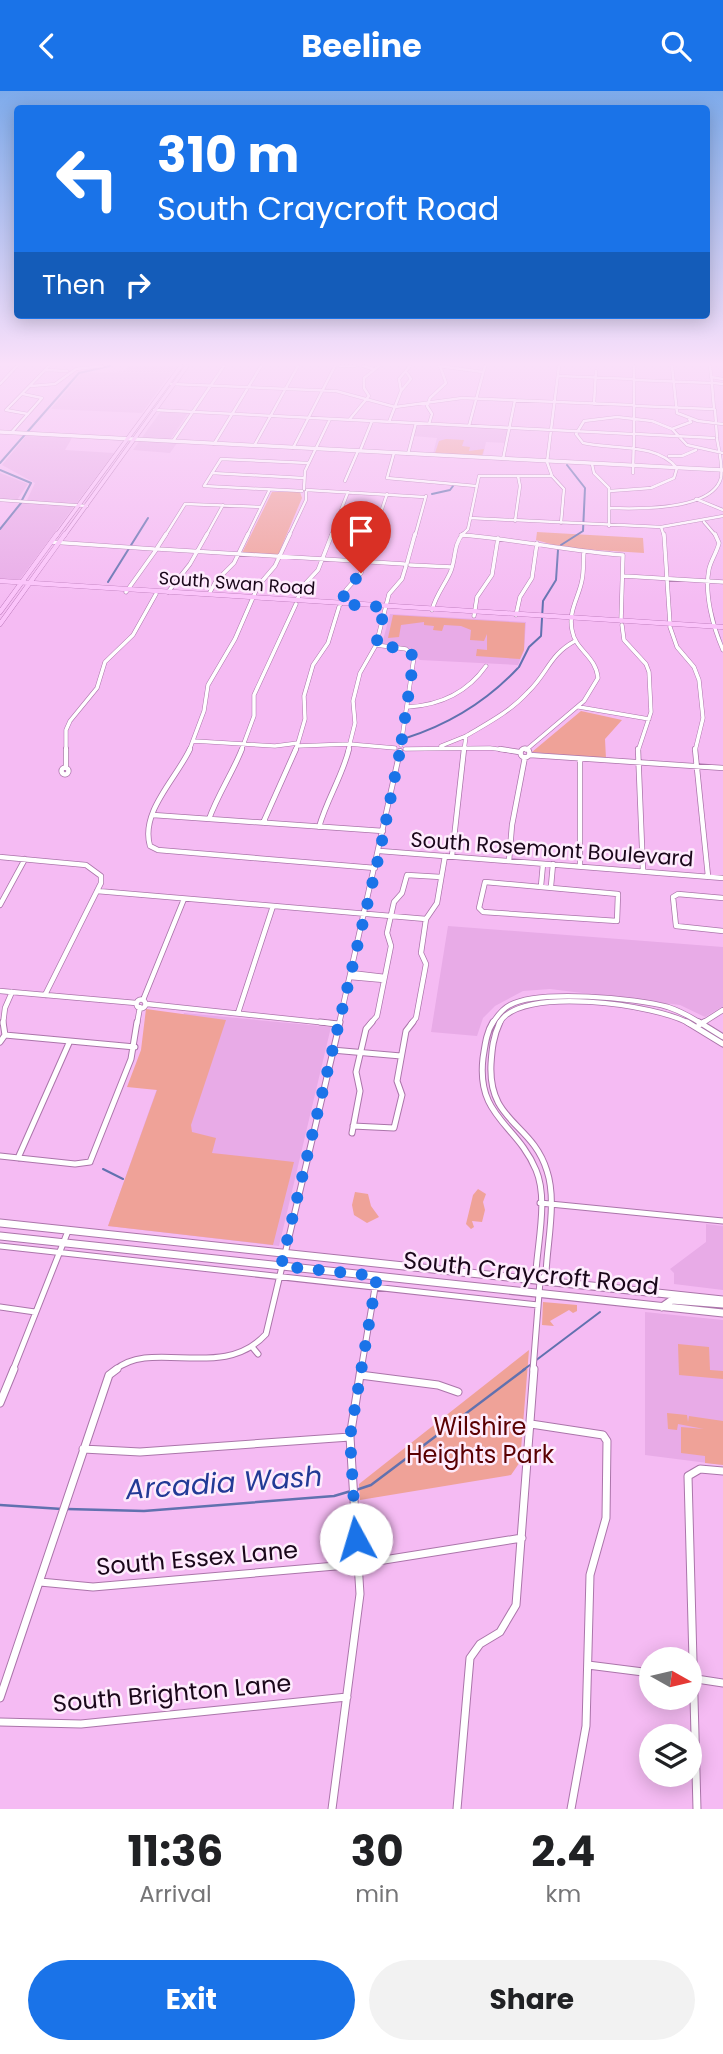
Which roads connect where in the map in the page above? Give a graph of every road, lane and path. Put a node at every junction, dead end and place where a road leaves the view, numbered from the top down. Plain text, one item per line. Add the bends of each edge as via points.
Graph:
1 (122, 446) edge
2 (130, 446) edge
3 (257, 446) edge
4 (316, 446) edge
5 (361, 446) edge
6 (410, 446) edge
7 (505, 446) edge
8 (548, 446) edge
9 (593, 446) edge
10 (634, 446) edge
11 (690, 447) joint
12 (293, 448) joint
13 (315, 449) junction
14 (701, 449) junction
15 (634, 450) junction
16 (359, 451) junction
17 (693, 451) junction
18 (721, 452) edge
19 (394, 453) junction
20 (408, 454) junction
21 (664, 455) junction
22 (680, 457) junction
23 (503, 459) junction
24 (547, 461) junction
25 (674, 462) junction
26 (309, 463) junction
27 (592, 464) junction
28 (634, 466) junction
29 (677, 468) junction
30 (722, 470) edge
31 (212, 473) junction
32 (632, 473) dead end
33 (552, 476) junction
34 (518, 477) junction
35 (303, 478) junction
36 (345, 481) dead end
37 (476, 486) junction
38 (305, 490) junction
39 (269, 491) junction
40 (610, 491) junction
41 (348, 492) junction
42 (387, 494) junction
43 (695, 499) junction
44 (0, 501) edge
45 (79, 505) junction
46 (223, 505) junction
47 (87, 506) junction
48 (261, 507) junction
49 (609, 508) junction
50 (723, 510) edge
51 (723, 516) edge
52 (470, 518) junction
53 (515, 521) junction
54 (703, 521) junction
55 (561, 523) junction
56 (609, 526) junction
57 (661, 527) junction
58 (461, 535) junction
59 (498, 538) junction
60 (51, 542) junction
61 (60, 543) junction
62 (537, 543) junction
63 (156, 549) junction
64 (197, 551) junction
65 (584, 552) junction
66 (238, 554) junction
67 (280, 557) junction
68 (322, 559) junction
69 (364, 562) junction
70 (407, 565) junction
71 (452, 567) junction
72 (624, 576) junction
73 (667, 579) junction
74 (709, 581) junction
75 (0, 582) edge
76 (723, 582) edge
77 (21, 584) junction
78 (29, 584) junction
79 (127, 591) junction
80 (168, 592) junction
81 (156, 594) junction
82 (209, 594) junction
83 (252, 599) junction
84 (296, 603) junction
85 (340, 605) junction
86 (385, 608) junction
87 (432, 610) junction
88 (0, 612) edge
89 (474, 614) junction
90 (516, 615) junction
91 (537, 618) junction
92 (571, 620) junction
93 (621, 623) junction
94 (0, 624) edge
95 (670, 626) junction
96 (715, 628) junction
97 (723, 629) edge
98 (575, 641) junction
99 (376, 645) junction
100 (723, 650) edge
101 (486, 666) dead end
102 (408, 707) junction
103 (579, 707) junction
104 (649, 719) junction
105 (466, 736) junction
106 (194, 741) junction
107 (243, 744) junction
108 (298, 744) junction
109 (349, 744) junction
110 (400, 748) junction
111 (437, 748) junction
112 (465, 749) junction
113 (526, 750) junction
114 (519, 752) junction
115 (528, 756) junction
116 (580, 760) junction
117 (638, 764) junction
118 (66, 768) dead end
119 (697, 768) junction
120 (723, 768) edge
121 (153, 815) junction
122 (209, 819) junction
123 (263, 823) junction
124 (319, 827) junction
125 (383, 831) junction
126 (380, 851) junction
127 (445, 856) junction
128 (452, 856) junction
129 (0, 857) edge
130 (25, 859) junction
131 (509, 861) junction
132 (543, 864) junction
133 (553, 864) junction
134 (580, 866) junction
135 (376, 868) junction
136 (643, 871) junction
137 (708, 876) junction
138 (441, 877) junction
139 (723, 878) edge
140 (541, 886) junction
141 (551, 887) junction
142 (97, 891) junction
143 (723, 898) edge
144 (184, 899) junction
145 (0, 905) edge
146 (274, 906) junction
147 (365, 914) junction
148 (390, 916) junction
149 (426, 919) junction
150 (723, 931) edge
151 (350, 975) junction
152 (384, 978) junction
153 (0, 991) edge
154 (12, 992) junction
155 (45, 995) junction
156 (145, 1002) junction
157 (138, 1005) junction
158 (723, 1010) edge
159 (238, 1013) junction
160 (338, 1024) junction
161 (698, 1025) junction
162 (5, 1035) junction
163 (723, 1037) edge
164 (0, 1042) edge
165 (69, 1043) junction
166 (723, 1044) edge
167 (135, 1047) junction
168 (332, 1049) junction
169 (361, 1052) junction
170 (401, 1056) junction
171 (0, 1156) edge
172 (18, 1158) junction
173 (540, 1203) junction
174 (550, 1204) junction
175 (723, 1221) edge
176 (0, 1223) edge
177 (68, 1230) junction
178 (0, 1236) edge
179 (63, 1242) junction
180 (0, 1246) edge
181 (59, 1253) junction
182 (284, 1254) junction
183 (281, 1266) junction
184 (377, 1276) junction
185 (279, 1278) junction
186 (540, 1281) junction
187 (374, 1288) junction
188 (540, 1294) junction
189 (723, 1302) edge
190 (538, 1305) junction
191 (0, 1307) edge
192 (662, 1307) junction
193 (36, 1312) junction
194 (723, 1313) edge
195 (360, 1375) junction
196 (458, 1392) dead end
197 (0, 1403) edge
198 (531, 1424) junction
199 (350, 1437) junction
200 (83, 1449) junction
201 (723, 1471) edge
202 (522, 1538) junction
203 (359, 1564) junction
204 (40, 1582) junction
205 (691, 1647) edge
206 (588, 1665) junction
207 (639, 1671) edge
208 (702, 1680) edge
209 (723, 1683) edge
210 (347, 1697) junction
211 (0, 1698) edge
212 (693, 1710) edge
213 (0, 1722) edge
214 (332, 1809) edge
215 (457, 1809) edge
216 (571, 1809) edge
217 (696, 1809) edge

1 - 45 main road
2 - 47 main road
3 - 12 street
4 - 13 street
5 - 16 street
6 - 20 street
7 - 23 street
8 - 24 street
9 - 15 street
10 - 15 street
11 - 14 street
11 - 17 street
12 - 13 street
13 - 16 street
13 - 26 street
14 - 17 street
14 - 18 street
15 - 21 street
15 - 28 street
16 - 19 street
16 - 36 street
17 - 22 street
18 - 30 street
19 - 20 street
19 - 37 street via 387,478
20 - 23 street
21 - 22 street
21 - 25 street
22 - 25 street
23 - 24 street
24 - 27 street
24 - 33 street
25 - 29 street
26 - 31 street via 221,459
26 - 35 street
27 - 28 street
27 - 40 street
28 - 29 street
28 - 32 street
29 - 30 street
29 - 40 street via 674,478 660,486
30 - 43 street via 716,487
31 - 35 street
31 - 39 street via 204,487
33 - 34 street
33 - 55 street via 564,489
34 - 37 street via 479,475
34 - 53 street
35 - 38 street
37 - 52 street
38 - 39 street
38 - 41 street
38 - 67 street via 306,500
39 - 48 street
40 - 49 street
41 - 42 street
41 - 68 street
42 - 69 street
42 - 70 street via 426,496
43 - 49 street via 656,508
43 - 50 street
44 - 45 street
45 - 47 street
45 - 60 main road
46 - 48 street
46 - 63 street via 185,503
46 - 64 street
47 - 61 main road
48 - 66 street
49 - 56 street
51 - 54 street
52 - 53 street
52 - 58 street
53 - 55 street
54 - 57 street
54 - 74 street via 719,543
55 - 56 street
56 - 57 street
57 - 73 street
58 - 59 street
58 - 71 street
59 - 62 street
59 - 89 street via 492,575 477,597
60 - 61 street
60 - 77 main road
61 - 63 street
61 - 78 main road
62 - 65 street
62 - 90 street via 532,577
63 - 64 street
63 - 79 street
64 - 66 street
64 - 80 street
65 - 72 street via 624,557
65 - 92 street
66 - 67 street
66 - 82 street
67 - 68 street
67 - 83 street
68 - 69 street
68 - 84 street
69 - 70 street
69 - 85 street
70 - 71 street
70 - 86 street
71 - 87 street via 436,592
72 - 73 street
72 - 93 street
73 - 74 street
73 - 95 street
74 - 76 street
74 - 96 street
75 - 77 main road, South Swan Road
77 - 78 main road, South Swan Road
77 - 88 main road
78 - 79 main road, South Swan Road
78 - 94 main road
79 - 80 main road, South Swan Road
79 - 81 main road, South Swan Road
80 - 82 main road, South Swan Road
81 - 83 main road, South Swan Road
81 - 118 street via 133,635 105,662 97,688 70,721
82 - 83 main road, South Swan Road
83 - 84 main road, South Swan Road
83 - 106 street via 208,685
84 - 85 main road, South Swan Road
84 - 107 street via 254,695 254,716
85 - 86 main road, South Swan Road
85 - 108 street via 328,643 313,665
86 - 87 main road, South Swan Road
86 - 89 main road, South Swan Road
86 - 99 street
87 - 89 main road, South Swan Road
89 - 90 main road, South Swan Road
89 - 91 main road, South Swan Road
90 - 91 main road, South Swan Road
91 - 92 main road, South Swan Road
92 - 93 main road, South Swan Road
92 - 98 street
93 - 95 main road, South Swan Road
93 - 104 street via 624,640 649,672
95 - 96 main road, South Swan Road
95 - 119 street via 677,647 699,680 703,718 696,741
96 - 97 main road, South Swan Road
96 - 100 street
98 - 103 street via 597,666 598,676
98 - 105 street via 548,659 543,677 511,708
99 - 102 street via 406,649 414,657
99 - 109 street via 360,673
101 - 102 street via 446,702
102 - 110 street
103 - 104 street
103 - 113 street
104 - 117 street via 638,746
105 - 111 street
105 - 112 street
106 - 107 street
106 - 121 street
107 - 108 street
107 - 122 street
108 - 109 street
108 - 123 street
109 - 110 street
109 - 124 street via 342,774 327,799
110 - 111 street
110 - 125 street
111 - 112 street
112 - 114 street
112 - 128 street
113 - 114 street
113 - 115 street
114 - 115 street
115 - 116 street
115 - 131 street
116 - 117 street
116 - 134 street
117 - 119 street
117 - 136 street
119 - 120 street
119 - 137 street
121 - 122 street
121 - 135 street via 146,832 149,848
122 - 123 street
123 - 124 street
124 - 125 street
125 - 126 street
126 - 127 street, South Rosemont Boulevard
126 - 135 street
127 - 128 street, South Rosemont Boulevard
127 - 138 street
128 - 131 street, South Rosemont Boulevard
129 - 130 street
130 - 142 street via 93,868 101,876
130 - 145 street
131 - 132 street, South Rosemont Boulevard
132 - 133 street, South Rosemont Boulevard
132 - 140 street
133 - 134 street, South Rosemont Boulevard
133 - 141 street
134 - 136 street, South Rosemont Boulevard
135 - 147 street
136 - 137 street, South Rosemont Boulevard
137 - 139 street, South Rosemont Boulevard
138 - 148 street via 407,875
138 - 149 street via 437,903
140 - 141 street
140 - 141 street via 484,882 480,911 618,923 619,893
142 - 144 street
142 - 155 street
143 - 150 street via 673,897 676,926
144 - 146 street
144 - 156 street
146 - 147 street
146 - 159 street
147 - 148 street
147 - 151 street
148 - 149 street
148 - 152 street via 387,936 391,946
149 - 170 street via 421,953 426,964 416,1018 406,1031
151 - 152 street
151 - 160 street
152 - 169 street via 377,1016 366,1028
153 - 154 street
154 - 155 street
154 - 162 street via 0,1012
155 - 157 street
156 - 157 street
156 - 159 street
157 - 167 street
158 - 161 street
159 - 160 street
160 - 168 street
161 - 163 street
161 - 166 street
161 - 173 street via 685,1013 663,1006 555,995 517,1001 493,1019 485,1037 482,1086 494,1114 536,1165
161 - 174 street via 661,1011 553,1001 523,1005 501,1019 493,1037 492,1091 503,1113 540,1154 549,1177
162 - 164 street
162 - 165 street
165 - 167 street
165 - 172 street
167 - 172 street via 92,1164
168 - 169 street
168 - 182 street
169 - 170 street
169 - 170 street via 356,1072 360,1091 352,1129 386,1130 396,1125 402,1095 397,1080
171 - 172 street
173 - 174 street
173 - 186 street via 536,1271
174 - 175 street
174 - 186 street via 546,1274
176 - 177 main road, South Craycroft Road
177 - 179 street
177 - 182 main road, South Craycroft Road
178 - 179 main road, South Craycroft Road
179 - 181 street
179 - 183 main road, South Craycroft Road
180 - 181 street, South Craycroft Road
181 - 185 street, South Craycroft Road
181 - 193 street
182 - 183 street
182 - 186 main road, South Craycroft Road
183 - 184 main road, South Craycroft Road
183 - 185 street
184 - 187 street
184 - 188 main road, South Craycroft Road
185 - 187 street, South Craycroft Road
185 - 200 street via 266,1334 255,1351 236,1356 136,1359 122,1364 109,1375
186 - 188 street
186 - 189 main road, South Craycroft Road
187 - 190 street, South Craycroft Road
187 - 195 street
188 - 190 street
188 - 192 main road, South Craycroft Road
189 - 192 main road via 671,1300
190 - 198 street
191 - 193 street
192 - 194 main road, South Craycroft Road
193 - 197 street
195 - 196 street
195 - 199 street
198 - 202 street
198 - 206 street via 603,1435 607,1441 606,1518 590,1575
199 - 200 street via 140,1452
199 - 203 street
200 - 204 street
201 - 205 street via 694,1469 688,1476
202 - 203 street, South Essex Lane
202 - 215 street via 516,1605 500,1632 480,1644 470,1658
203 - 204 street, South Essex Lane via 93,1587
203 - 210 street via 360,1594
204 - 211 street
206 - 207 street
206 - 216 street via 586,1726
208 - 209 street
210 - 213 street, South Brighton Lane via 81,1724
210 - 214 street
212 - 217 street

